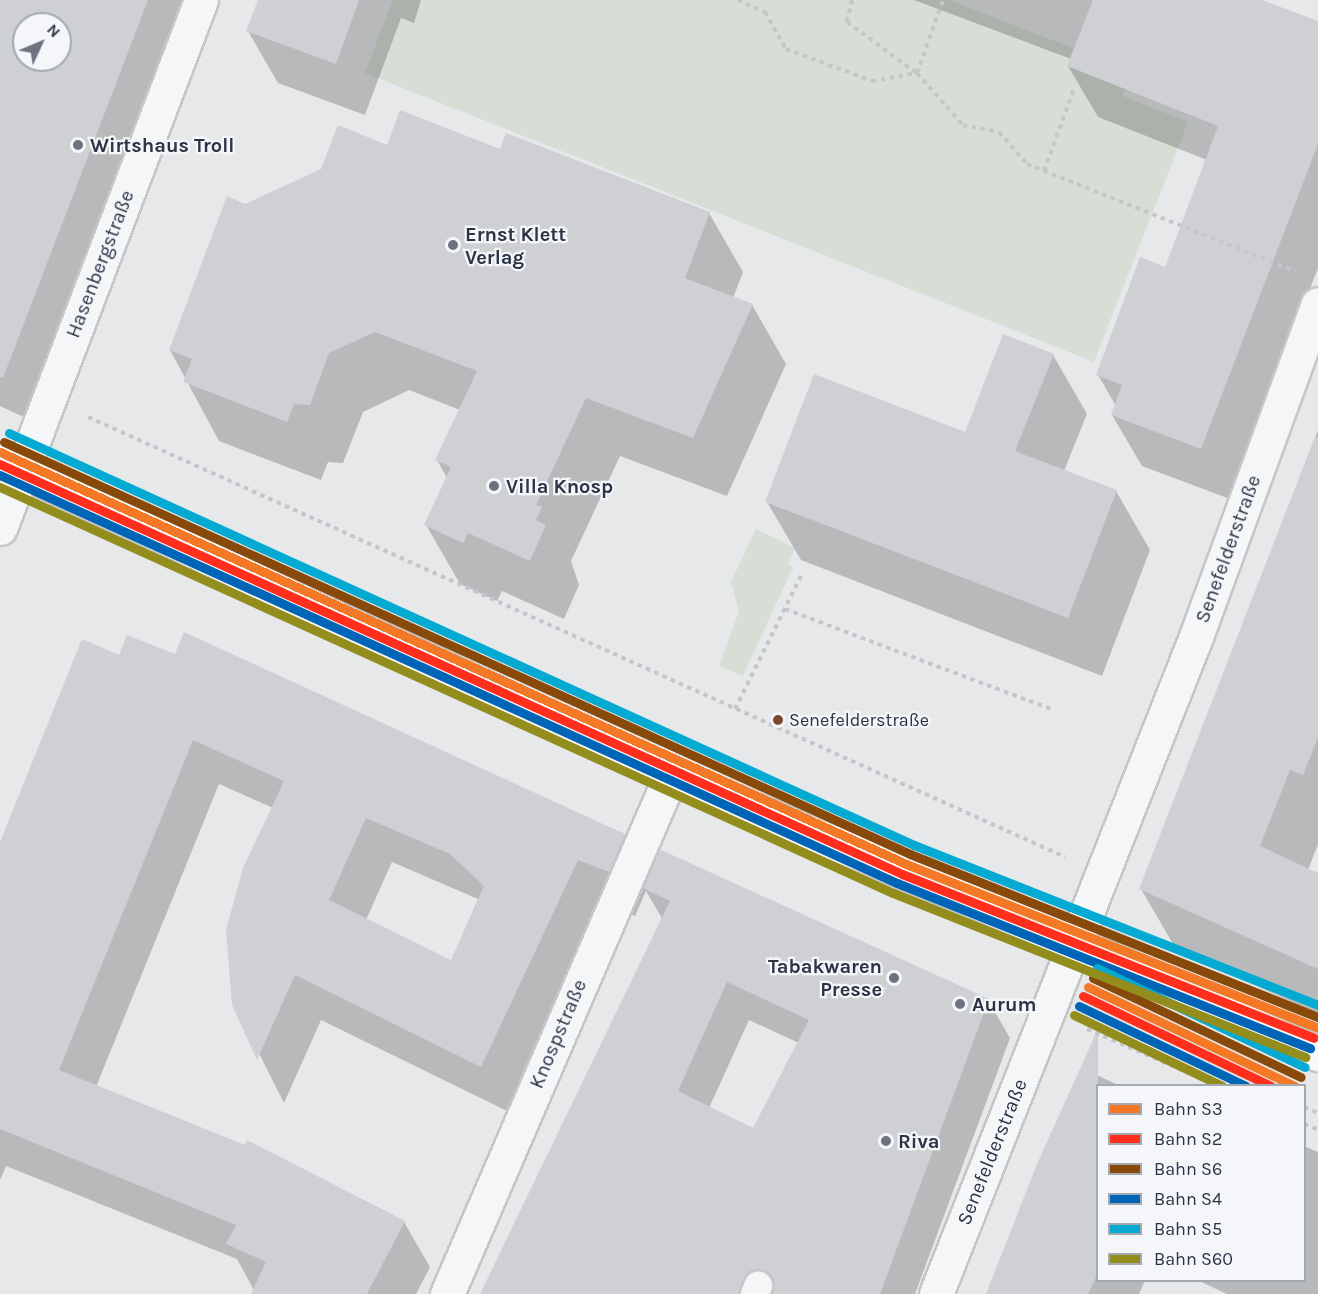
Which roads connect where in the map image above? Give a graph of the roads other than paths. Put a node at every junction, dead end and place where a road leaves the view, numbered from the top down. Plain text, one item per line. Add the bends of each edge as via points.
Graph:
1 (201, 0) edge
2 (1313, 290) edge
3 (12, 465) edge
4 (0, 528) edge
5 (671, 775) junction
6 (1075, 943) junction
7 (1318, 1054) edge
8 (447, 1294) edge
9 (936, 1294) edge

1 - 3 street, Hasenbergstraße via 50,397
2 - 6 street, Senefelderstraße
3 - 4 street, Hasenbergstraße
3 - 5 main road
5 - 6 main road
5 - 8 street, Knospstraße
6 - 7 main road
6 - 9 street, Senefelderstraße

